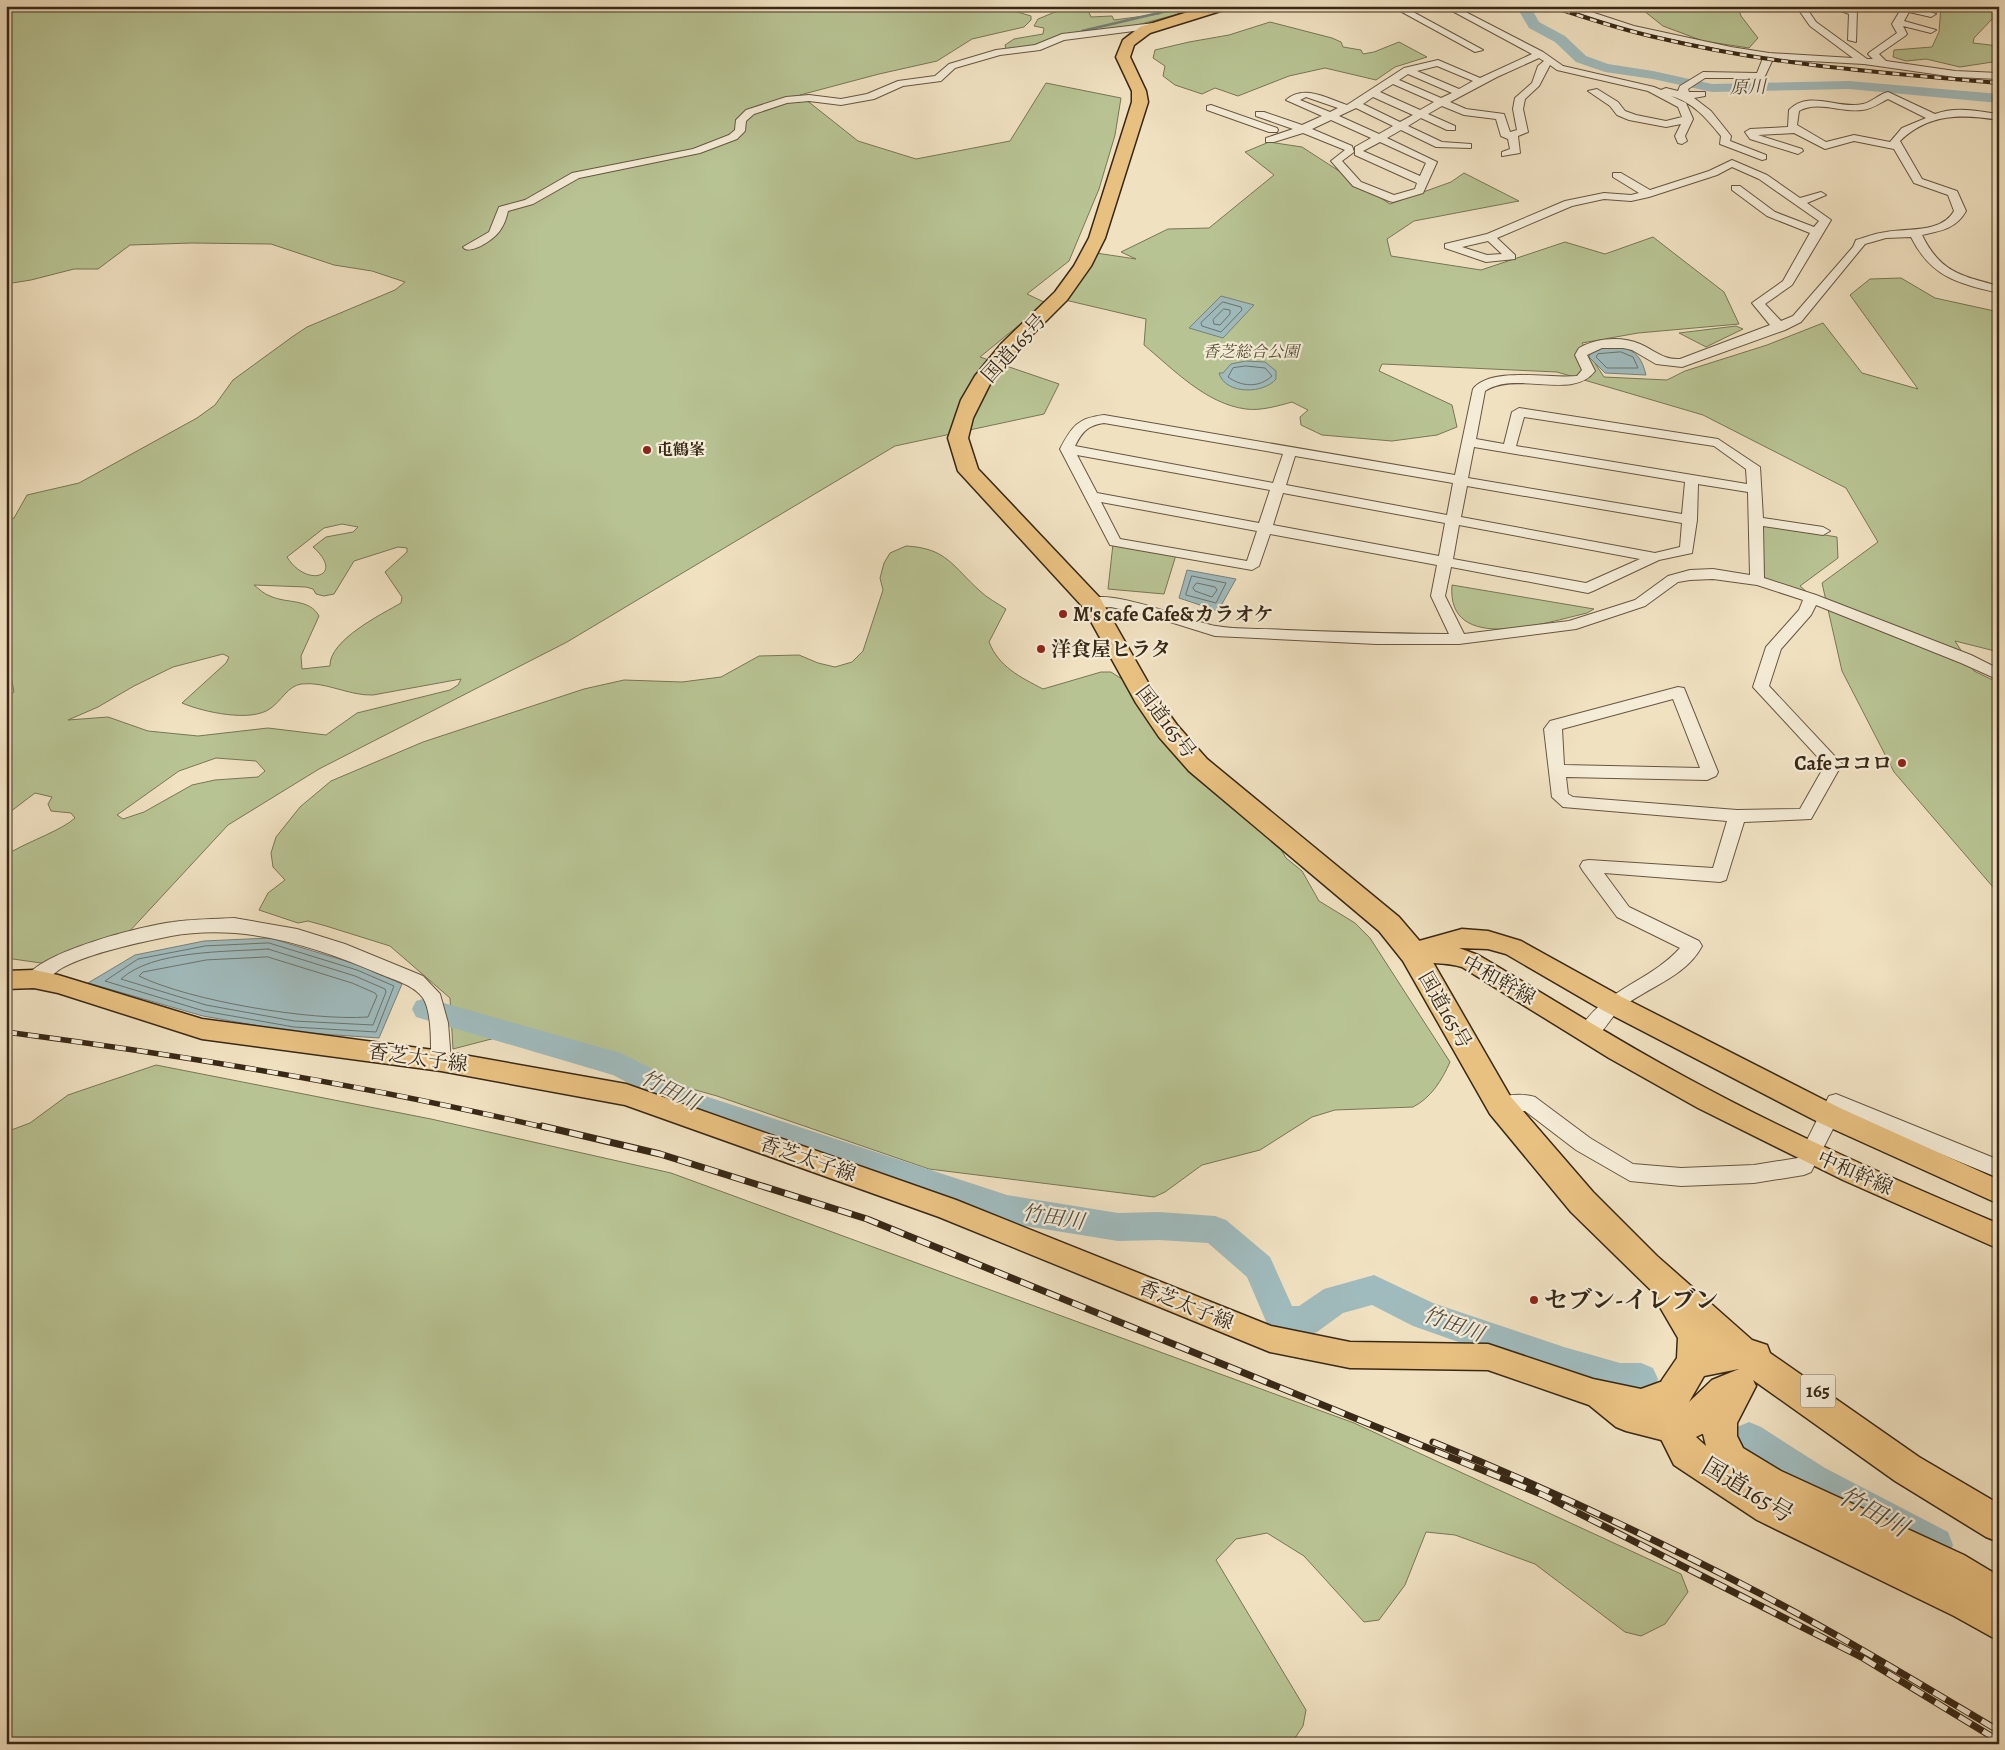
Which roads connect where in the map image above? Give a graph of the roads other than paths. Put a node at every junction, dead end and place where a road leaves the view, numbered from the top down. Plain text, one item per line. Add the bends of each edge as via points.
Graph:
1 (1222, 6) edge
2 (1395, 6) edge
3 (1447, 6) edge
4 (1563, 6) edge
5 (1800, 6) edge
6 (1832, 6) edge
7 (1601, 8) dead end
8 (1904, 9) edge
9 (1931, 14) dead end
10 (1607, 21) junction
11 (1898, 22) junction
12 (1154, 26) junction
13 (1931, 30) dead end
14 (1100, 34) junction
15 (1854, 40) dead end
16 (1127, 46) junction
17 (1478, 50) dead end
18 (1540, 54) junction
19 (1769, 56) junction
20 (1550, 61) junction
21 (1864, 62) junction
22 (1883, 64) junction
23 (1408, 70) junction
24 (1999, 76) edge
25 (1392, 80) junction
26 (1480, 80) junction
27 (1650, 89) junction
28 (1593, 91) dead end
29 (1373, 93) junction
30 (1462, 93) junction
31 (1701, 94) dead end
32 (1684, 96) junction
33 (1444, 103) junction
34 (1352, 106) junction
35 (1211, 108) dead end
36 (1260, 114) dead end
37 (1422, 115) junction
38 (1332, 116) junction
39 (1999, 117) edge
40 (1934, 118) junction
41 (1688, 119) junction
42 (1402, 126) junction
43 (1451, 128) dead end
44 (1303, 129) junction
45 (1796, 130) junction
46 (1883, 132) dead end
47 (1286, 134) junction
48 (1513, 136) junction
49 (1380, 138) junction
50 (1270, 140) dead end
51 (1682, 141) dead end
52 (1898, 141) junction
53 (1467, 146) dead end
54 (1825, 146) junction
55 (1354, 151) junction
56 (1798, 151) junction
57 (1506, 154) dead end
58 (1762, 157) junction
59 (1732, 163) junction
60 (1617, 175) dead end
61 (1424, 182) junction
62 (1736, 188) dead end
63 (1649, 194) junction
64 (1821, 195) dead end
65 (1798, 202) junction
66 (1816, 232) junction
67 (1915, 233) junction
68 (1490, 236) junction
69 (469, 247) dead end
70 (1999, 290) edge
71 (1780, 327) junction
72 (1470, 442) junction
73 (1509, 448) junction
74 (1067, 449) junction
75 (1290, 452) junction
76 (1692, 478) junction
77 (1461, 480) junction
78 (1276, 489) junction
79 (1753, 489) junction
80 (1090, 496) junction
81 (1454, 520) junction
82 (1690, 520) junction
83 (1756, 520) junction
84 (1264, 528) junction
85 (1822, 531) dead end
86 (1656, 557) junction
87 (1445, 561) junction
88 (1757, 581) junction
89 (1811, 598) junction
90 (1092, 604) junction
91 (1459, 639) junction
92 (1999, 675) edge
93 (1557, 771) junction
94 (1737, 816) junction
95 (1412, 953) junction
96 (34, 979) junction
97 (6, 980) edge
98 (1614, 1004) junction
99 (1587, 1034) junction
100 (441, 1060) junction
101 (1500, 1105) junction
102 (1831, 1116) junction
103 (1812, 1154) junction
104 (1999, 1169) edge
105 (1999, 1193) edge
106 (1999, 1237) edge
107 (1646, 1266) junction
108 (1694, 1362) junction
109 (1741, 1369) junction
110 (1808, 1385) junction
111 (1674, 1391) junction
112 (1593, 1393) junction
113 (1673, 1429) junction
114 (1990, 1512) edge
115 (1999, 1597) edge
116 (1999, 1623) edge

1 - 12 highway
2 - 17 street
3 - 18 street
4 - 10 street
5 - 21 street via 1814,24
6 - 15 street via 1854,12
7 - 10 street via 1608,17
8 - 9 street
8 - 11 street
10 - 19 street via 1689,42
11 - 13 street
11 - 22 street via 1902,34 1873,54
12 - 14 street
12 - 16 highway
14 - 16 street
14 - 69 street via 1062,37 1037,48 999,52 952,66 938,79 901,83 854,101 786,100 750,112 741,120 740,131 714,146 576,175 529,202 503,209 500,227
16 - 90 highway, 国道165号 / 165 via 1123,57 1139,91 1140,102 1097,238 1061,296 1009,347 982,380 963,418 958,438 968,471
18 - 20 street
18 - 26 street
19 - 21 street
19 - 32 street via 1761,76 1703,75 1683,88
20 - 27 street via 1575,73
20 - 48 street via 1543,66 1536,84 1520,98 1518,109 1523,132
21 - 22 street
22 - 24 street via 1955,74
23 - 25 street
23 - 26 street via 1438,63
23 - 30 street
25 - 29 street
25 - 33 street
26 - 30 street
27 - 32 street
27 - 41 street via 1682,105
28 - 41 street via 1614,104 1621,114 1633,118 1666,124
29 - 34 street
29 - 37 street
30 - 33 street
31 - 32 street
32 - 58 street via 1702,106 1726,136 1724,142
33 - 37 street
33 - 48 street via 1464,112 1500,116 1506,136
34 - 38 street
34 - 38 street via 1306,94 1291,100
34 - 42 street
35 - 47 street
36 - 44 street
37 - 42 street
37 - 43 street
38 - 44 street
38 - 49 street
39 - 40 street via 1953,112
40 - 45 street via 1888,95 1862,107 1799,106 1794,110 1792,126
40 - 52 street
41 - 51 street via 1680,136
42 - 49 street
42 - 53 street via 1440,145
44 - 47 street
44 - 55 street
45 - 54 street
45 - 56 street via 1750,132 1754,137
46 - 52 street
47 - 50 street
48 - 57 street via 1516,150
49 - 55 street
49 - 61 street via 1432,162
52 - 54 street via 1854,138
52 - 67 street via 1918,181 1953,193 1960,212 1949,224
54 - 56 street
55 - 61 street
55 - 61 street via 1336,161 1367,190 1393,199 1420,190
56 - 58 street
58 - 59 street
59 - 63 street via 1714,173
59 - 65 street via 1763,177
60 - 63 street
62 - 66 street via 1771,214
63 - 68 street via 1631,198 1604,196 1569,203
64 - 65 street
65 - 66 street via 1825,220
66 - 71 street via 1788,283 1758,303
67 - 70 street via 1937,269
67 - 71 street via 1886,235 1860,242 1797,319
68 - 68 street via 1510,257 1486,259 1444,247
71 - 72 street via 1682,363 1655,360 1630,345 1594,346 1581,355 1588,371 1581,379 1489,383 1479,389
72 - 73 street
72 - 77 street
73 - 76 street
73 - 79 street via 1519,412 1718,443 1753,467
74 - 75 street via 1078,427 1092,420 1104,419
74 - 78 street
74 - 80 street
75 - 77 street
75 - 78 street
76 - 79 street
76 - 82 street
77 - 81 street
77 - 82 street
78 - 81 street
78 - 84 street
79 - 83 street
80 - 84 street
80 - 84 street via 1116,542 1252,566
81 - 86 street
81 - 87 street
82 - 86 street via 1687,550
83 - 85 street
83 - 88 street
84 - 87 street
86 - 87 street via 1588,588
87 - 91 street via 1438,596
88 - 89 street
88 - 91 street via 1713,574 1690,575 1673,579 1640,603 1571,626
89 - 92 street
89 - 94 street via 1806,612 1774,648 1760,687 1834,764 1805,815
90 - 91 street via 1111,602 1215,631 1376,639
90 - 95 highway, 国道165号 / 165 via 1144,697 1198,765 1382,918
93 - 93 street via 1707,774 1710,772 1678,692 1556,725 1552,729
93 - 94 street via 1560,797 1569,803
94 - 98 street via 1720,875 1589,866 1623,912 1693,946 1676,966
95 - 98 main road, 中和幹線 via 1462,938 1488,940 1534,957
95 - 99 main road, 中和幹線 via 1451,954 1470,961
95 - 101 highway, 国道165号 / 165
96 - 97 main road, 香芝太子線
96 - 100 main road, 香芝太子線 via 202,1029
96 - 100 street via 56,964 96,948 172,929 234,925 296,936 339,949 416,981 431,994 439,1024
98 - 99 street
98 - 102 main road, 中和幹線
99 - 103 main road, 中和幹線 via 1706,1101
100 - 112 main road, 香芝太子線 via 626,1095 947,1208 1270,1339 1350,1355 1488,1357
101 - 103 street via 1528,1103 1583,1144 1630,1172 1681,1177 1754,1174 1804,1166
101 - 107 highway, 国道165号 / 165 via 1582,1202
102 - 103 street
102 - 104 street via 1836,1102
102 - 105 main road, 中和幹線
103 - 106 main road, 中和幹線
107 - 108 highway, 国道165号 / 165 via 1683,1315 1694,1337
107 - 109 highway, 国道165号 / 165
107 - 110 highway, 国道165号 / 165
108 - 109 highway, 165
108 - 111 highway, 国道165号
109 - 110 highway, 165 via 1767,1359
109 - 113 highway via 1727,1389 1691,1422
109 - 114 highway, 165 via 1907,1469
109 - 115 highway via 1720,1420 1720,1438 1731,1460 1769,1484 1951,1568
110 - 114 highway, 国道165号 / 165
111 - 112 main road, 香芝太子線 via 1640,1403
111 - 113 highway, 国道165号 via 1670,1409
112 - 113 main road, 香芝太子線 via 1626,1417
113 - 116 highway, 国道165号 via 1686,1453 1770,1508 1967,1603

